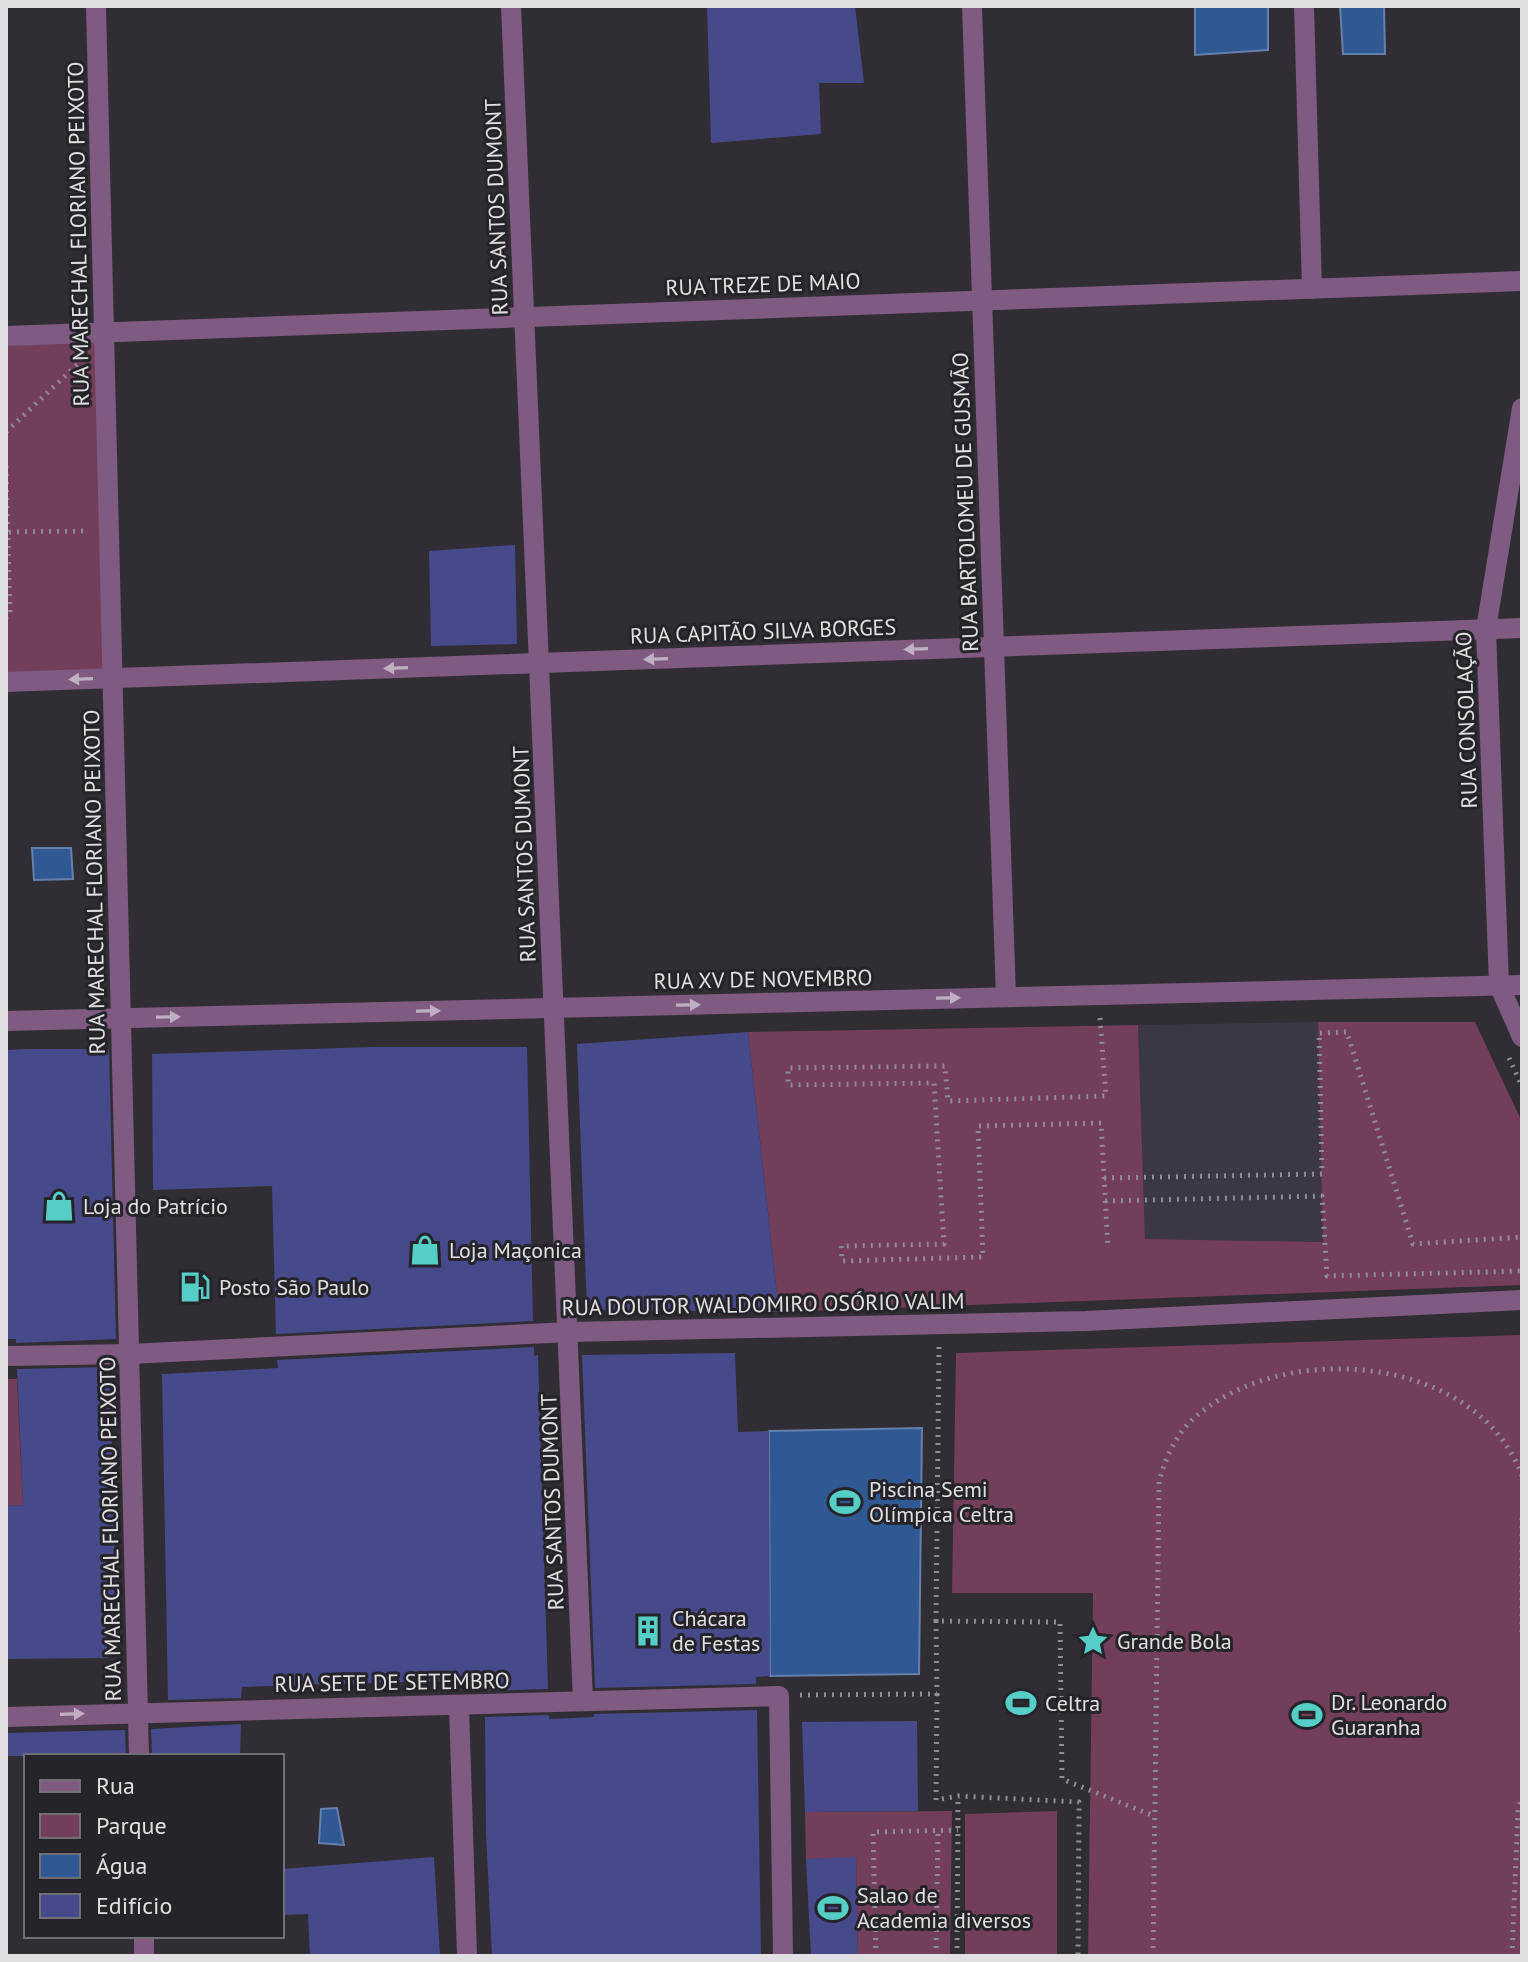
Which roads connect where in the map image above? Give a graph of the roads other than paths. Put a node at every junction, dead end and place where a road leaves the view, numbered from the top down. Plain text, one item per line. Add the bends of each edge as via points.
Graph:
1 (96, 6) edge
2 (511, 6) edge
3 (972, 6) edge
4 (1304, 6) edge
5 (1522, 281) edge
6 (1312, 289) junction
7 (982, 301) junction
8 (525, 317) junction
9 (104, 333) junction
10 (6, 336) edge
11 (1522, 408) edge
12 (1522, 628) edge
13 (1486, 629) junction
14 (994, 647) junction
15 (540, 663) junction
16 (113, 678) junction
17 (6, 682) edge
18 (1499, 985) junction
19 (1522, 985) edge
20 (1006, 997) junction
21 (555, 1008) junction
22 (122, 1018) junction
23 (6, 1021) edge
24 (1522, 1037) edge
25 (1522, 1300) edge
26 (569, 1332) junction
27 (130, 1354) junction
28 (6, 1356) edge
29 (583, 1701) junction
30 (459, 1707) junction
31 (138, 1711) junction
32 (6, 1717) edge
33 (139, 1754) edge
34 (467, 1956) edge
35 (783, 1956) edge

1 - 9 street, RUA MARECHAL FLORIANO PEIXOTO
2 - 8 street, RUA SANTOS DUMONT
3 - 7 street, RUA BARTOLOMEU DE GUSMÃO
4 - 6 street
5 - 6 street, RUA TREZE DE MAIO
6 - 7 street, RUA TREZE DE MAIO
7 - 8 street, RUA TREZE DE MAIO
7 - 14 street, RUA BARTOLOMEU DE GUSMÃO
8 - 9 street, RUA TREZE DE MAIO
8 - 15 street, RUA SANTOS DUMONT
9 - 10 street, RUA TREZE DE MAIO
9 - 16 street, RUA MARECHAL FLORIANO PEIXOTO
11 - 13 street, RUA CONSOLAÇÃO
12 - 13 street, RUA CAPITÃO SILVA BORGES
13 - 14 street, RUA CAPITÃO SILVA BORGES
13 - 18 street, RUA CONSOLAÇÃO
14 -> 15 street, RUA CAPITÃO SILVA BORGES
14 - 20 street, RUA BARTOLOMEU DE GUSMÃO
15 -> 16 street, RUA CAPITÃO SILVA BORGES
15 - 21 street, RUA SANTOS DUMONT
16 -> 17 street, RUA CAPITÃO SILVA BORGES
16 - 22 street, RUA MARECHAL FLORIANO PEIXOTO
18 - 19 street, RUA XV DE NOVEMBRO
18 - 20 street, RUA XV DE NOVEMBRO
18 - 24 street
21 -> 20 street, RUA XV DE NOVEMBRO
22 -> 21 street, RUA XV DE NOVEMBRO
21 - 26 street, RUA SANTOS DUMONT
22 - 23 street, RUA XV DE NOVEMBRO
22 - 27 street, RUA MARECHAL FLORIANO PEIXOTO
25 - 26 street, RUA DOUTOR WALDOMIRO OSÓRIO VALIM via 1086,1321
26 - 27 street, RUA DOUTOR WALDOMIRO OSÓRIO VALIM
26 - 29 street, RUA SANTOS DUMONT
27 - 28 street, RUA DOUTOR WALDOMIRO OSÓRIO VALIM
27 - 31 street, RUA MARECHAL FLORIANO PEIXOTO
29 - 30 street, RUA SETE DE SETEMBRO
29 - 35 street, RUA SETE DE SETEMBRO via 779,1696
30 - 31 street, RUA SETE DE SETEMBRO
30 - 34 street
32 -> 31 street, RUA SETE DE SETEMBRO
31 - 33 street, RUA MARECHAL FLORIANO PEIXOTO

